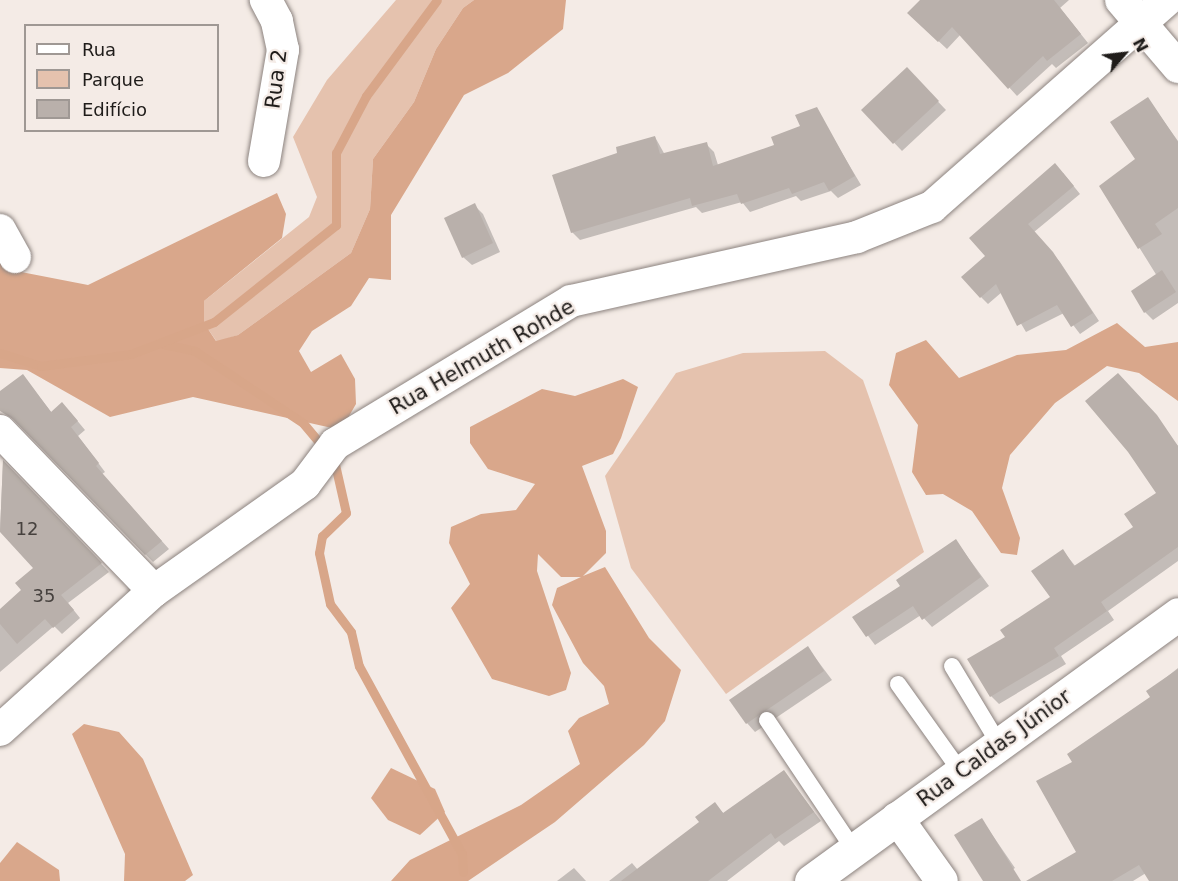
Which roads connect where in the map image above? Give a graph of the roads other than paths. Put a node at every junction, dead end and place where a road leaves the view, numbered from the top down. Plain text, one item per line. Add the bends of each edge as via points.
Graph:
1 (266, 0) edge
2 (1121, 0) edge
3 (1167, 0) edge
4 (1141, 23) junction
5 (1178, 67) edge
6 (264, 161) dead end
7 (0, 431) edge
8 (154, 591) junction
9 (1178, 614) edge
10 (952, 666) dead end
11 (898, 684) dead end
12 (767, 720) dead end
13 (0, 730) edge
14 (999, 744) junction
15 (961, 772) junction
16 (897, 819) junction
17 (854, 850) junction
18 (811, 881) edge
19 (942, 881) edge

1 - 6 street, Rua 2 via 277,21 284,50
2 - 4 street
3 - 4 street, Rua Helmuth Rohde
4 - 5 street
4 - 8 street, Rua Helmuth Rohde via 933,207 857,237 571,301 335,444 305,484
7 - 8 street
8 - 13 street, Rua Helmuth Rohde
9 - 14 street, Rua Caldas Júnior
10 - 14 lane
11 - 15 lane
12 - 17 lane
14 - 15 street, Rua Caldas Júnior
15 - 16 street, Rua Caldas Júnior
16 - 17 street, Rua Caldas Júnior
16 - 19 street
17 - 18 street, Rua Caldas Júnior

